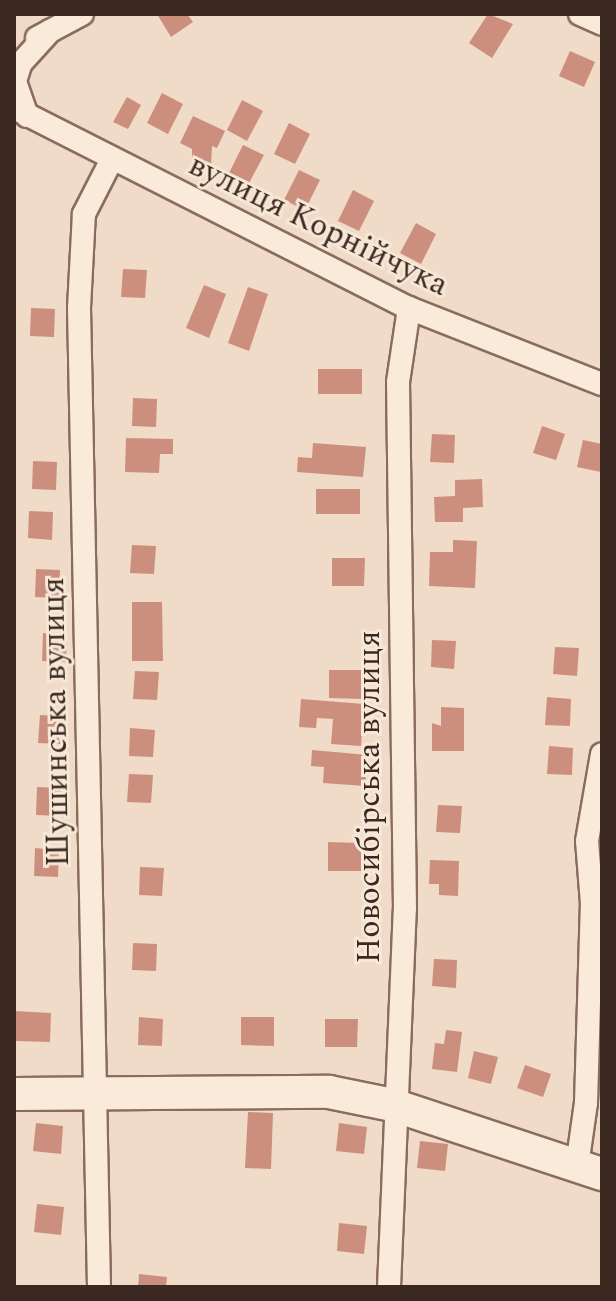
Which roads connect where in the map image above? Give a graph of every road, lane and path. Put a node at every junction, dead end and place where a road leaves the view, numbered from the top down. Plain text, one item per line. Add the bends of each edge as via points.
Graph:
1 (82, 14) edge
2 (580, 14) edge
3 (602, 24) edge
4 (50, 31) junction
5 (14, 50) edge
6 (20, 112) edge
7 (111, 161) junction
8 (409, 308) junction
9 (602, 384) edge
10 (602, 754) edge
11 (98, 1093) junction
12 (14, 1094) edge
13 (393, 1105) junction
14 (590, 1170) edge
15 (99, 1287) edge
16 (389, 1287) edge

1 - 4 street
2 - 3 street
4 - 5 street
4 - 6 street via 21,63 15,81
6 - 7 street, вулиця Корнійчука
7 - 8 street, вулиця Корнійчука
7 - 11 street, Шушинська вулиця via 84,214 79,308
8 - 9 street, вулиця Корнійчука
8 - 13 street, Новосибірська вулиця via 398,382 405,909
10 - 14 street via 587,841 592,904 586,1103
11 - 12 street
11 - 13 street via 329,1092
11 - 15 street, Шушинська вулиця
13 - 14 street
13 - 16 street, Новосибірська вулиця

